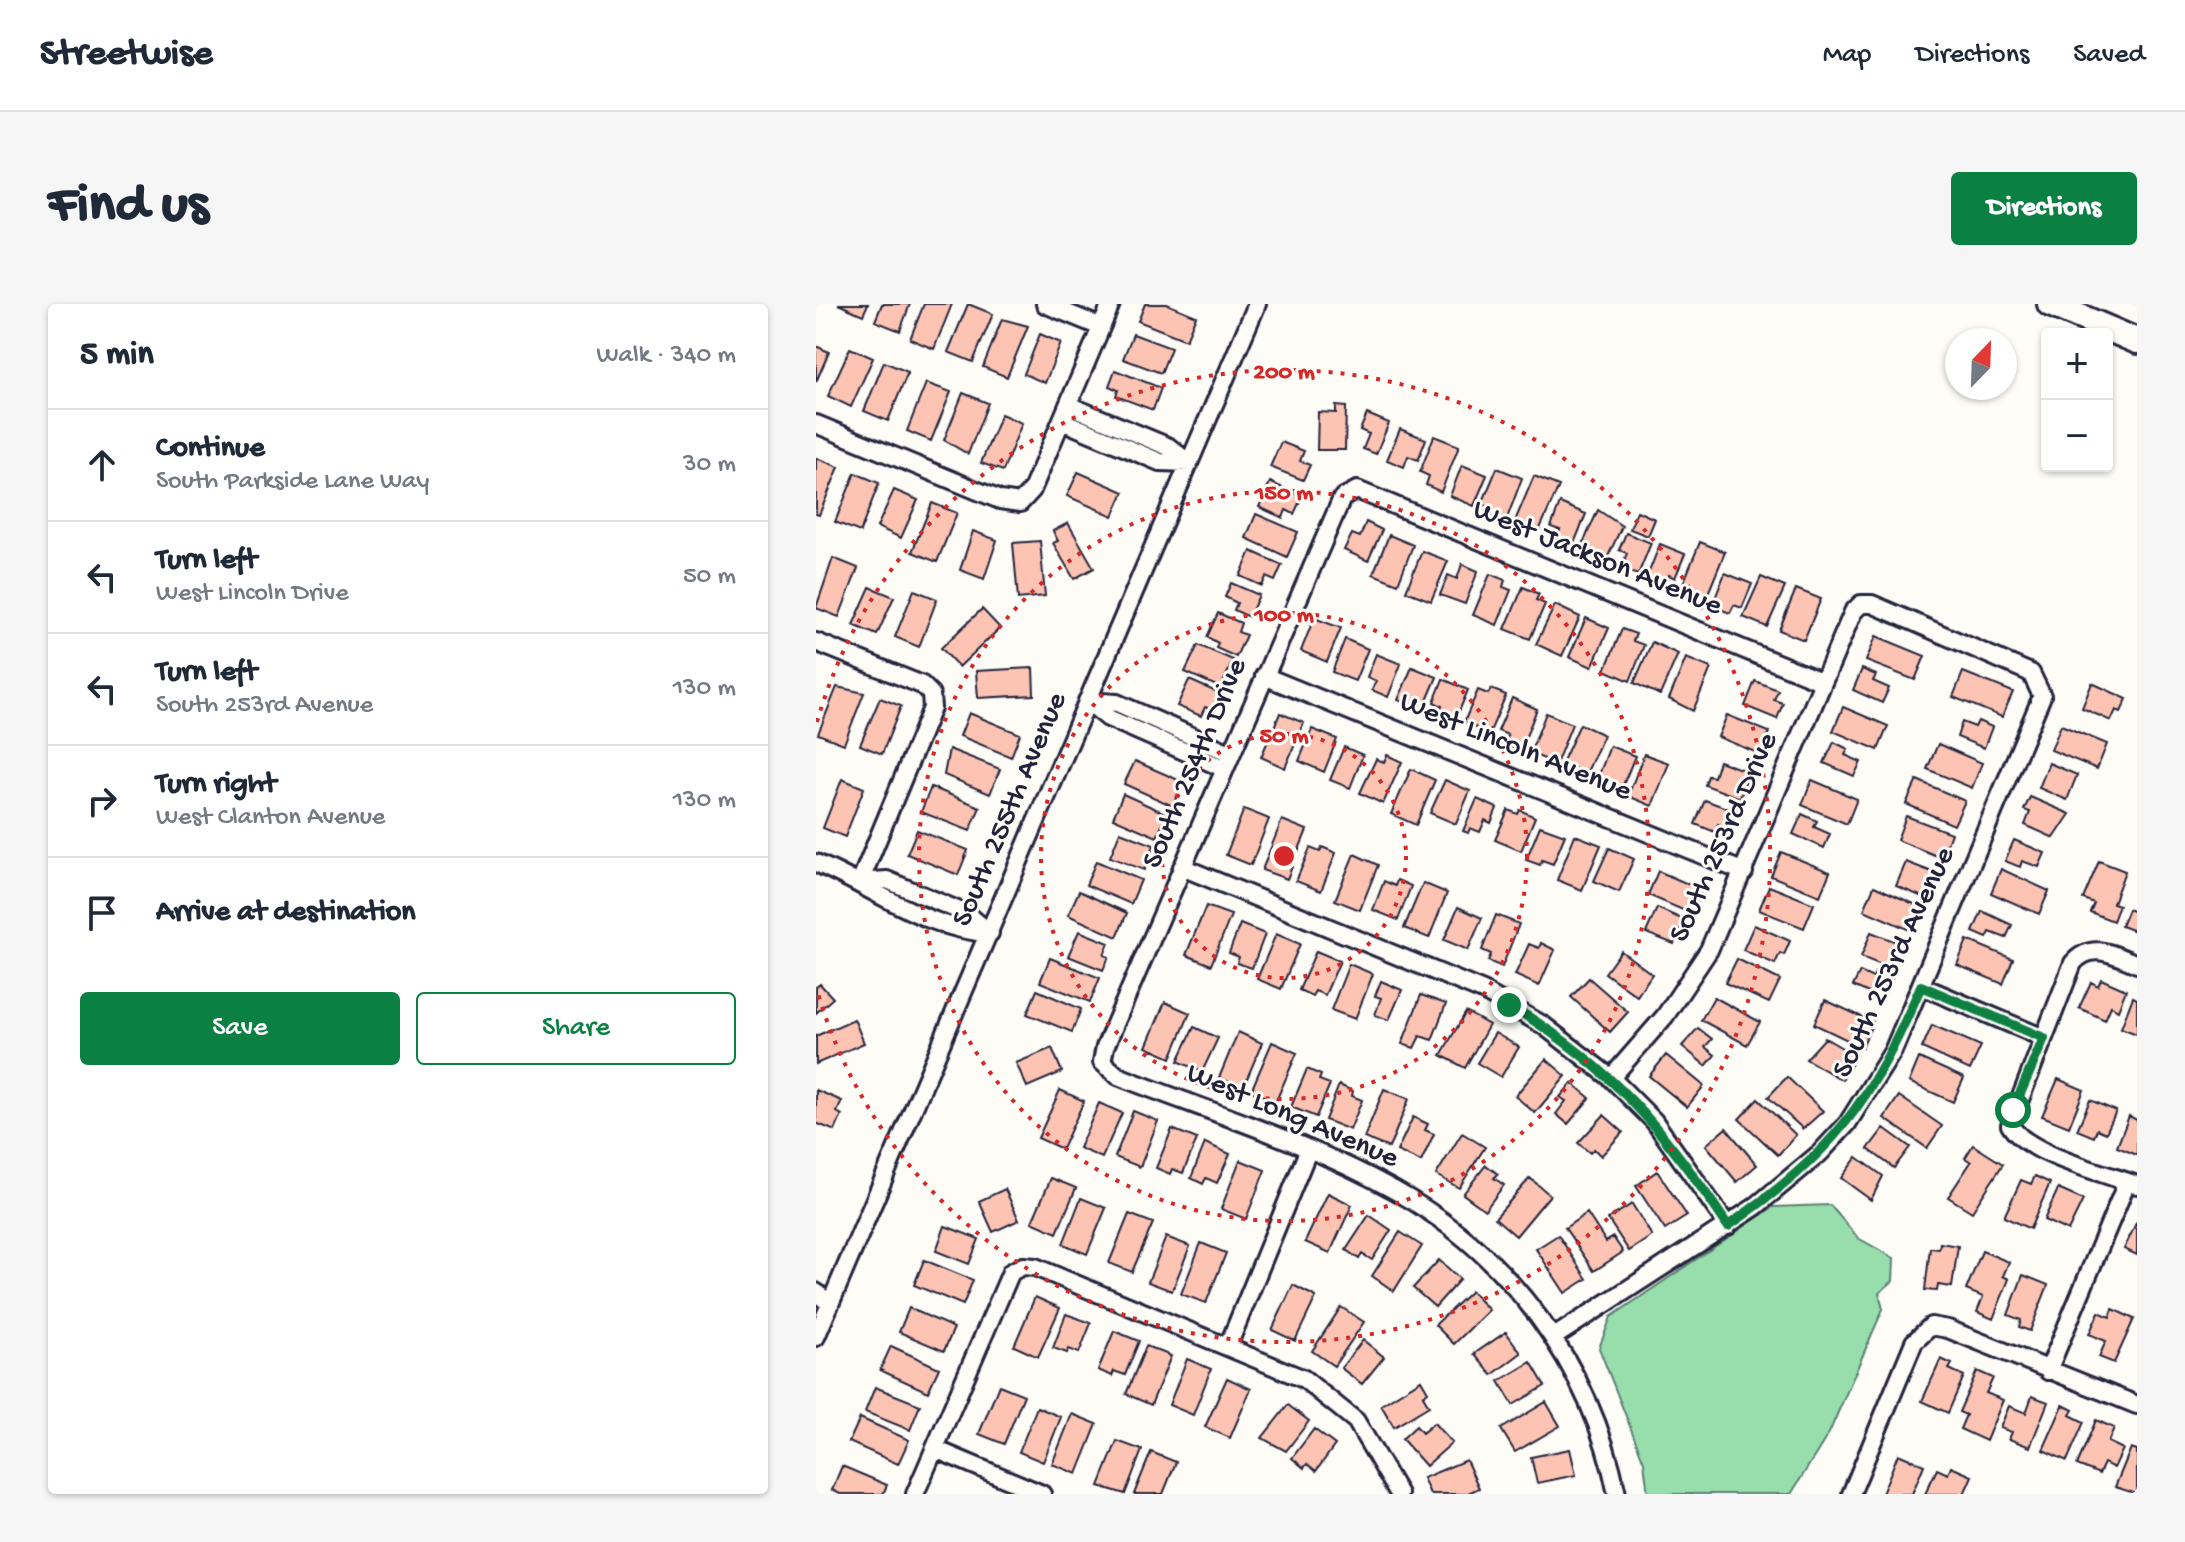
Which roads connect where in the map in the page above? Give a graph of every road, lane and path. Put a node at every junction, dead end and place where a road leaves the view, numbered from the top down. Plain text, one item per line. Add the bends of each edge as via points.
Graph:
1 (1045, 304) edge
2 (1111, 304) edge
3 (1257, 304) edge
4 (2050, 304) edge
5 (1101, 327) junction
6 (2137, 341) edge
7 (1065, 413) junction
8 (816, 424) edge
9 (1189, 463) junction
10 (1349, 491) joint
11 (816, 642) edge
12 (1264, 676) junction
13 (1823, 682) junction
14 (2039, 683) joint
15 (1087, 701) junction
16 (1226, 761) junction
17 (816, 863) edge
18 (1182, 867) junction
19 (1744, 872) junction
20 (860, 882) junction
21 (990, 933) junction
22 (2137, 964) edge
23 (1921, 986) junction
24 (2044, 1038) junction
25 (1102, 1062) joint
26 (1611, 1078) junction
27 (1308, 1151) junction
28 (2132, 1183) edge
29 (1728, 1226) junction
30 (816, 1292) edge
31 (823, 1303) edge
32 (816, 1337) edge
33 (1554, 1337) junction
34 (1228, 1346) junction
35 (2048, 1371) junction
36 (2137, 1405) edge
37 (935, 1449) junction
38 (915, 1494) edge
39 (1042, 1494) edge
40 (1399, 1494) edge
41 (1617, 1494) edge
42 (1851, 1494) edge

1 - 5 street
2 - 5 street
3 - 9 street, South 255th Avenue
4 - 6 main road
5 - 7 street
7 - 8 street via 1032,490 1020,503 1000,500
7 - 9 street via 1160,462
9 - 15 street, South 255th Avenue
10 - 12 street, South 254th Drive
10 - 13 street, West Jackson Avenue
11 - 20 street via 922,685 931,694 932,708
12 - 16 street, South 254th Drive
12 - 19 street, West Lincoln Avenue
13 - 14 street, South 253rd Drive via 1853,612 1861,604 1872,604 2031,673
13 - 19 street, South 253rd Drive
14 - 23 street, South 253rd Avenue via 2042,696
15 - 16 street via 1108,718
15 - 21 street, South 255th Avenue
16 - 18 street, South 254th Drive
17 - 20 street
18 - 25 street, South 254th Drive
18 - 26 street via 1483,991 1543,1025
19 - 26 street, South 253rd Drive via 1698,970
20 - 21 street via 887,880 967,914
21 - 31 street, South 255th Avenue
22 - 24 street via 2093,950 2082,954 2073,963
23 - 24 street
23 - 29 street, South 253rd Avenue via 1882,1071 1847,1124 1795,1175
24 - 28 street via 2010,1125 2017,1138
25 - 27 street, West Long Avenue via 1118,1076
26 - 29 street via 1673,1145
27 - 33 street, West Long Avenue via 1396,1191 1467,1241 1508,1279
27 - 34 street
28 - 35 street
29 - 33 street, South 253rd Avenue
30 - 31 street
31 - 32 street, South 255th Avenue
33 - 41 street via 1590,1406
34 - 37 street via 1023,1266 1011,1272
34 - 40 street via 1284,1368 1331,1398 1356,1421
35 - 36 street
35 - 42 street via 1931,1326 1914,1342
37 - 38 street
37 - 39 street

